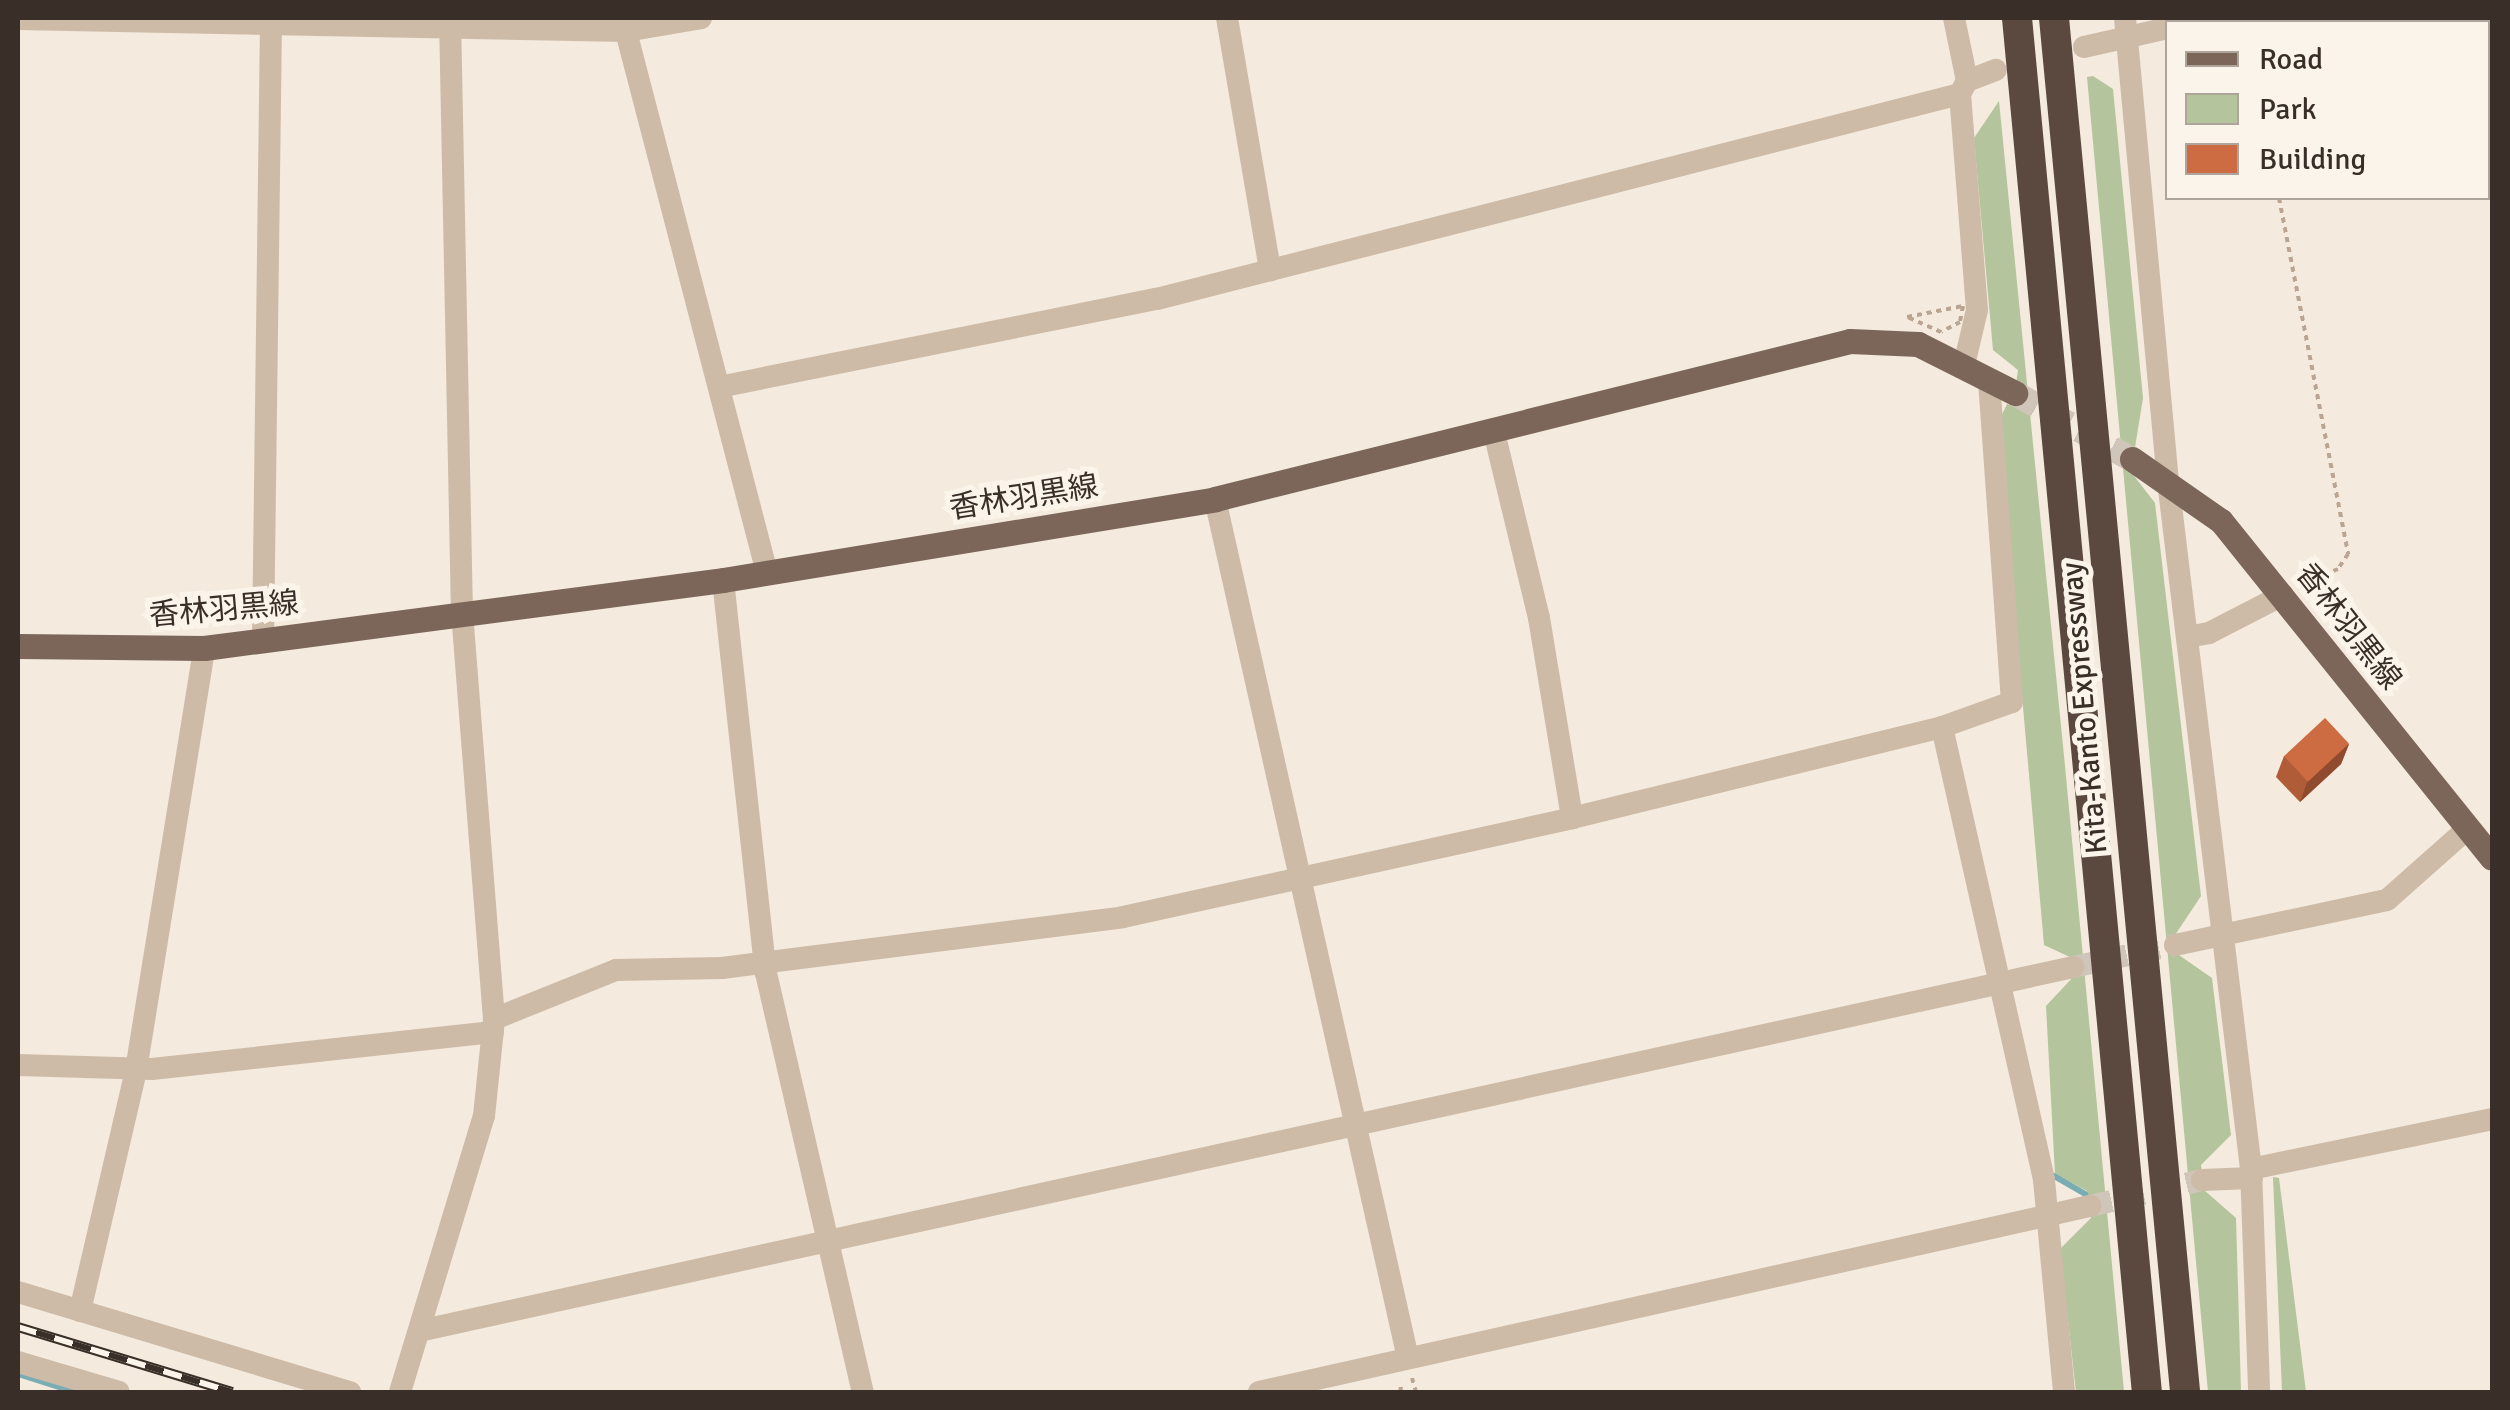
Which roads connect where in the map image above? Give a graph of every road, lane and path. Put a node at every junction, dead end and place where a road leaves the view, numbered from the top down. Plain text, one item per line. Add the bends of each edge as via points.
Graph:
1 (18, 18) edge
2 (701, 18) edge
3 (1227, 18) edge
4 (1954, 18) edge
5 (2017, 18) edge
6 (2054, 18) edge
7 (270, 20) edge
8 (450, 22) edge
9 (624, 24) edge
10 (2126, 28) edge
11 (2165, 28) edge
12 (2084, 48) dead end
13 (1996, 70) dead end
14 (1963, 88) junction
15 (2278, 200) edge
16 (1270, 270) junction
17 (1907, 317) joint
18 (1964, 365) junction
19 (1989, 380) junction
20 (719, 387) junction
21 (2014, 393) tunnel mouth
22 (1494, 432) junction
23 (2132, 458) tunnel mouth
24 (2168, 480) junction
25 (1216, 500) junction
26 (768, 573) junction
27 (723, 580) junction
28 (2282, 595) junction
29 (462, 615) junction
30 (2188, 636) junction
31 (263, 640) junction
32 (18, 646) edge
33 (204, 648) junction
34 (1942, 728) junction
35 (1572, 818) junction
36 (2467, 829) junction
37 (2492, 858) edge
38 (1302, 878) junction
39 (2226, 933) junction
40 (2175, 945) tunnel mouth
41 (764, 961) junction
42 (2074, 966) tunnel mouth
43 (2001, 986) junction
44 (494, 1025) junction
45 (18, 1065) edge
46 (136, 1070) junction
47 (2492, 1119) edge
48 (1358, 1126) junction
49 (2252, 1173) junction
50 (2202, 1180) tunnel mouth
51 (2090, 1206) tunnel mouth
52 (2049, 1218) junction
53 (826, 1245) junction
54 (18, 1292) edge
55 (80, 1312) junction
56 (419, 1331) junction
57 (1408, 1358) junction
58 (18, 1362) edge
59 (119, 1392) edge
60 (350, 1392) edge
61 (400, 1392) edge
62 (863, 1392) edge
63 (1258, 1392) edge
64 (2064, 1392) edge
65 (2148, 1392) edge
66 (2185, 1392) edge
67 (2260, 1392) edge

1 - 7 street
2 - 9 street
3 - 16 street
4 - 14 street
5 - 65 highway, Kita-Kanto Expressway
6 - 66 highway, Kita-Kanto Expressway
7 - 8 street
7 - 31 street
8 - 9 street
8 - 29 street
9 - 20 street
10 - 11 street
10 - 12 street
10 - 24 street
13 - 14 street
14 - 16 street
14 - 18 street via 1977,322
15 - 28 path via 2348,554 2338,569
16 - 20 street
17 - 17 path via 1938,310 1963,306 1960,322 1941,332
18 - 19 main road, 香林羽黒線
18 - 22 main road, 香林羽黒線 via 1903,340 1850,340
19 - 21 main road, 香林羽黒線
19 - 34 street via 2012,702
20 - 26 street
22 - 25 main road, 香林羽黒線
22 - 35 street via 1540,618
23 - 24 main road, 香林羽黒線
24 - 28 main road, 香林羽黒線 via 2222,521
24 - 30 street
25 - 26 main road, 香林羽黒線
25 - 38 street
26 - 27 main road, 香林羽黒線
27 - 29 main road, 香林羽黒線
27 - 41 street
28 - 30 street via 2209,634
28 - 36 main road, 香林羽黒線
29 - 31 main road, 香林羽黒線
29 - 44 street
30 - 39 street
31 - 33 main road, 香林羽黒線
32 - 33 main road, 香林羽黒線
33 - 46 street
34 - 35 street
34 - 43 street
35 - 38 street
36 - 37 main road, 香林羽黒線
36 - 39 street via 2387,900
38 - 41 street via 1123,917
38 - 48 street
39 - 40 street
39 - 49 street
41 - 44 street via 616,970
41 - 53 street
42 - 43 street
43 - 48 street
43 - 52 street
44 - 46 street
44 - 56 street via 484,1116
45 - 46 street
46 - 55 street
47 - 49 street
48 - 53 street
48 - 57 street
49 - 50 street
49 - 67 street
51 - 52 street
52 - 57 street
52 - 64 street
53 - 56 street
53 - 62 street
54 - 55 street
55 - 60 street
56 - 61 street
57 - 63 street
58 - 59 street

